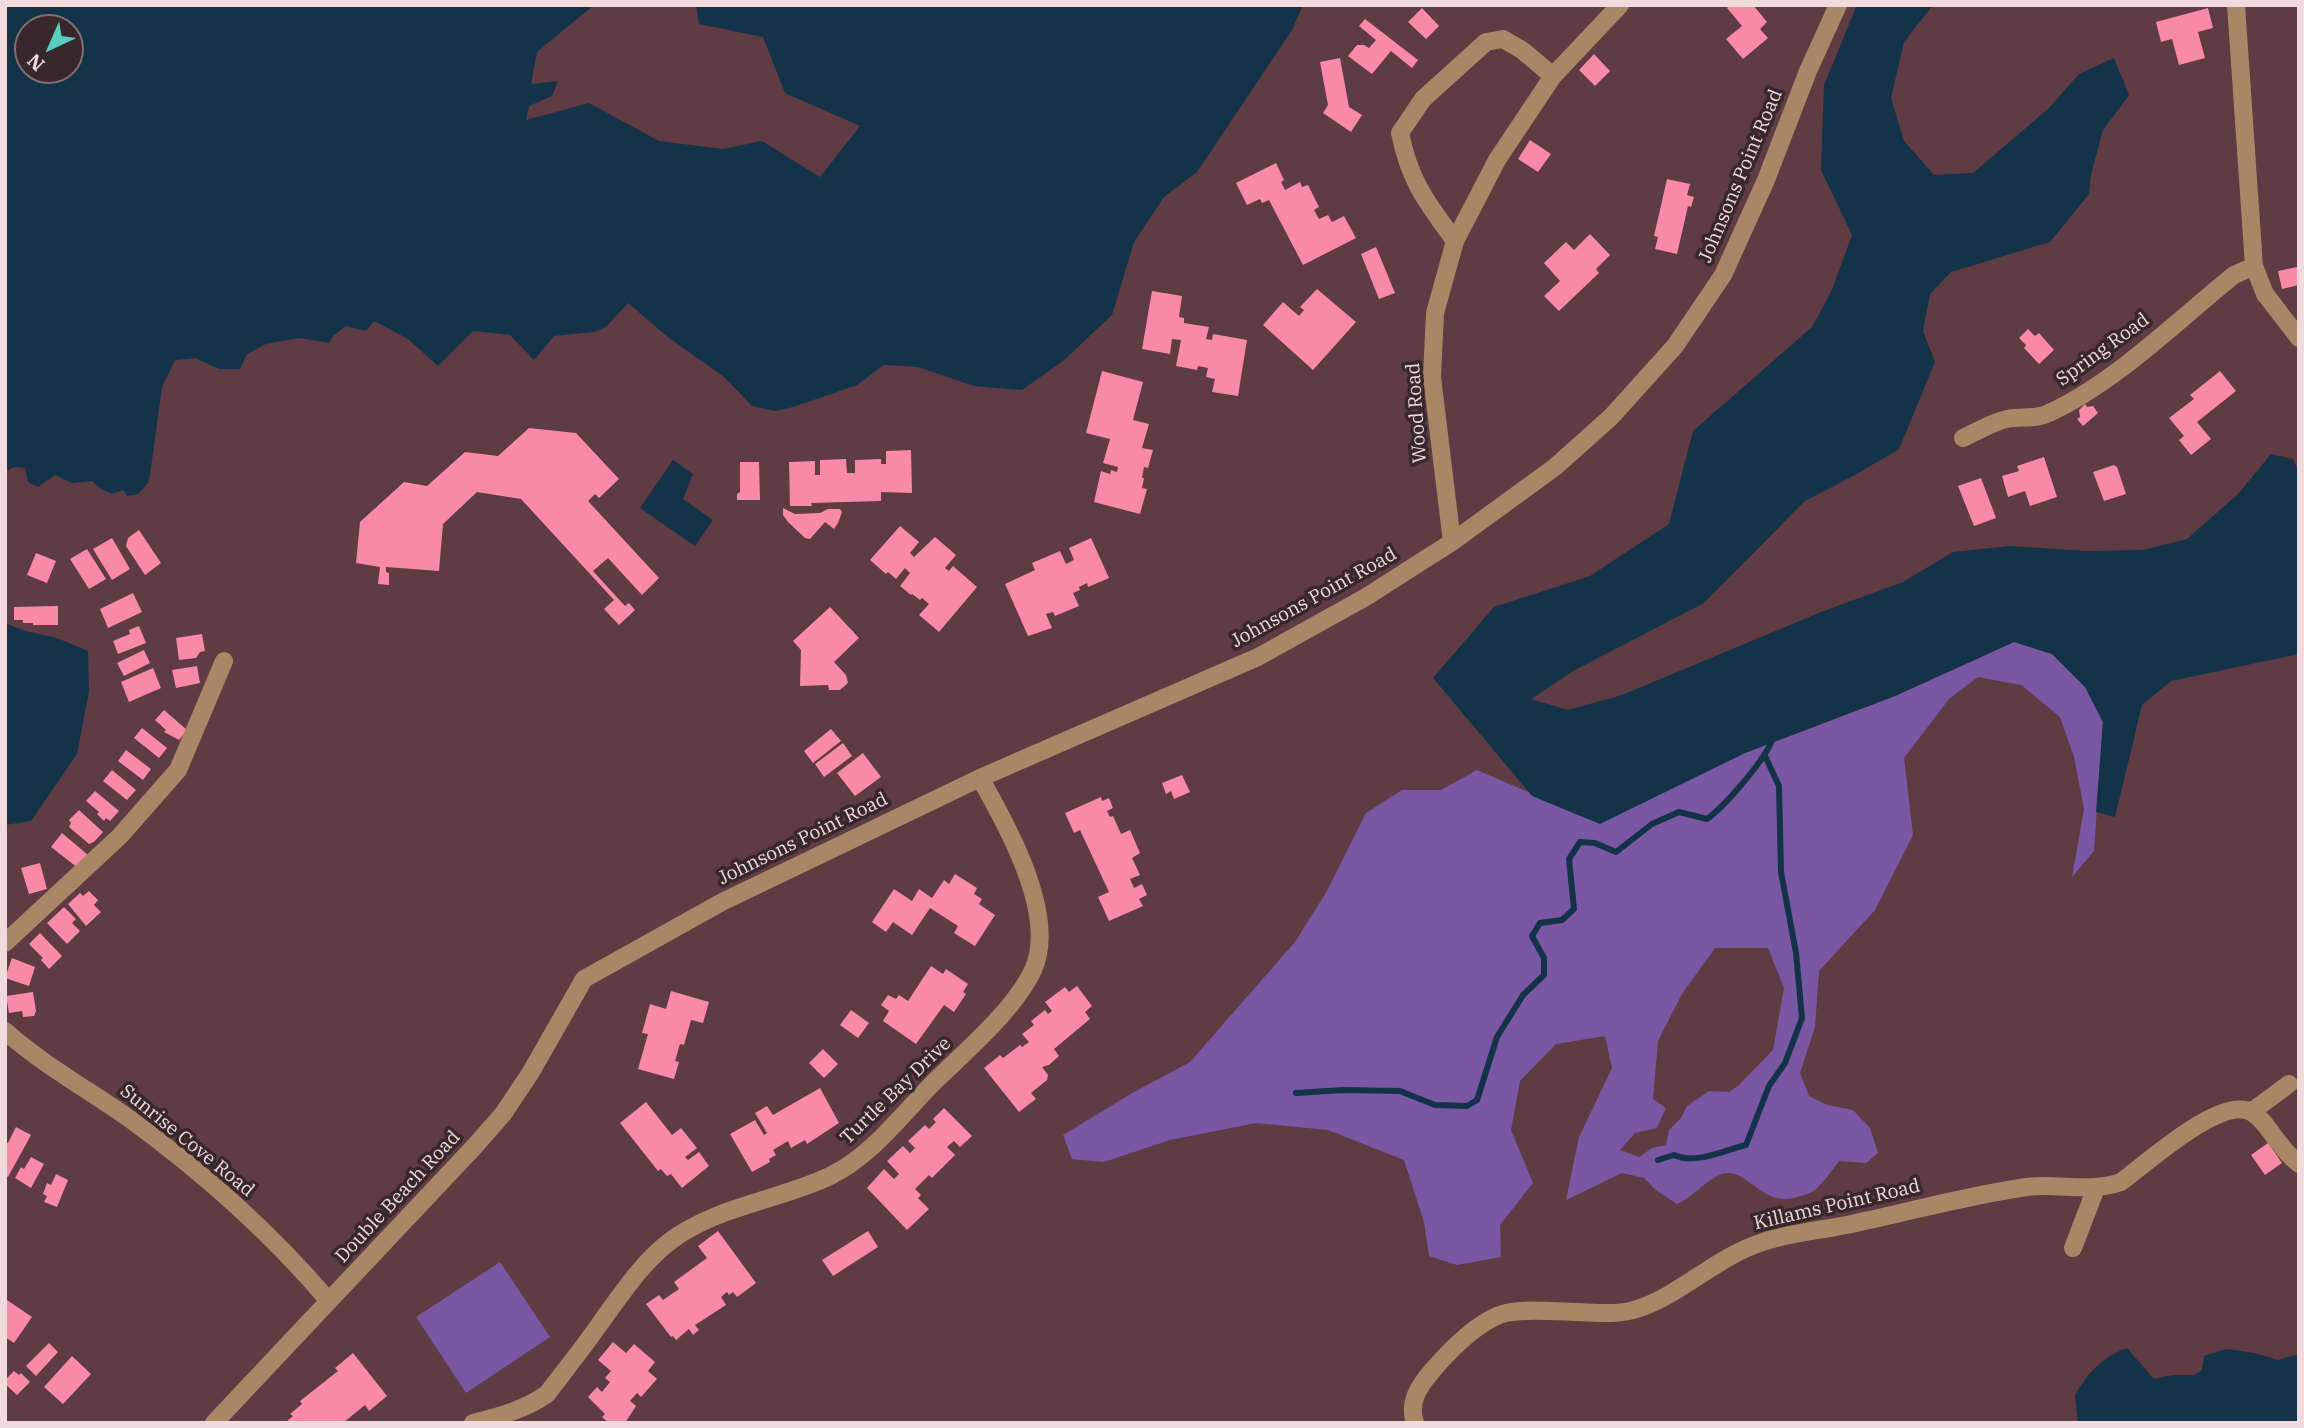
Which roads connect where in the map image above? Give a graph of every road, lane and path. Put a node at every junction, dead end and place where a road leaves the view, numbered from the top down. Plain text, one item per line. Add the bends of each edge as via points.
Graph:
1 (1620, 5) edge
2 (1838, 5) edge
3 (2236, 5) edge
4 (1553, 76) junction
5 (1455, 241) junction
6 (2254, 266) junction
7 (2299, 338) edge
8 (1963, 438) dead end
9 (1452, 542) junction
10 (224, 661) dead end
11 (980, 778) junction
12 (5, 943) edge
13 (584, 979) joint
14 (5, 1031) edge
15 (2289, 1084) dead end
16 (2251, 1112) junction
17 (2299, 1164) edge
18 (2096, 1188) junction
19 (2073, 1248) dead end
20 (328, 1300) junction
21 (214, 1423) edge
22 (473, 1423) edge
23 (1415, 1423) edge

1 - 4 street, Wood Road
2 - 9 street, Johnsons Point Road via 1723,275 1675,346 1611,417 1555,467
3 - 6 street
4 - 5 street, Wood Road via 1497,160
4 - 5 street via 1503,39 1486,42 1423,99 1400,133 1406,163 1420,193
5 - 9 street, Wood Road via 1435,313 1432,377
6 - 7 street via 2265,294
6 - 8 street, Spring Road via 2234,275 2093,388 2048,414 2008,419
9 - 11 street, Johnsons Point Road via 1258,657
10 - 12 street via 178,770 120,836
11 - 13 street, Johnsons Point Road via 722,902
11 - 22 street, Turtle Bay Drive via 1023,862 1036,909 1041,945 1022,988 958,1061 854,1161 830,1176 716,1215 668,1243 622,1294 547,1394 532,1405
13 - 20 street, Double Beach Road via 503,1114
14 - 20 street, Sunrise Cove Road via 200,1174 262,1230
15 - 16 street
16 - 17 street
16 - 18 street, Killams Point Road via 2238,1108 2204,1121 2121,1182
18 - 19 street
18 - 23 street, Killams Point Road via 2013,1189 1764,1241 1640,1308 1618,1314 1505,1313 1469,1335 1421,1384 1412,1412
20 - 21 street, Double Beach Road

